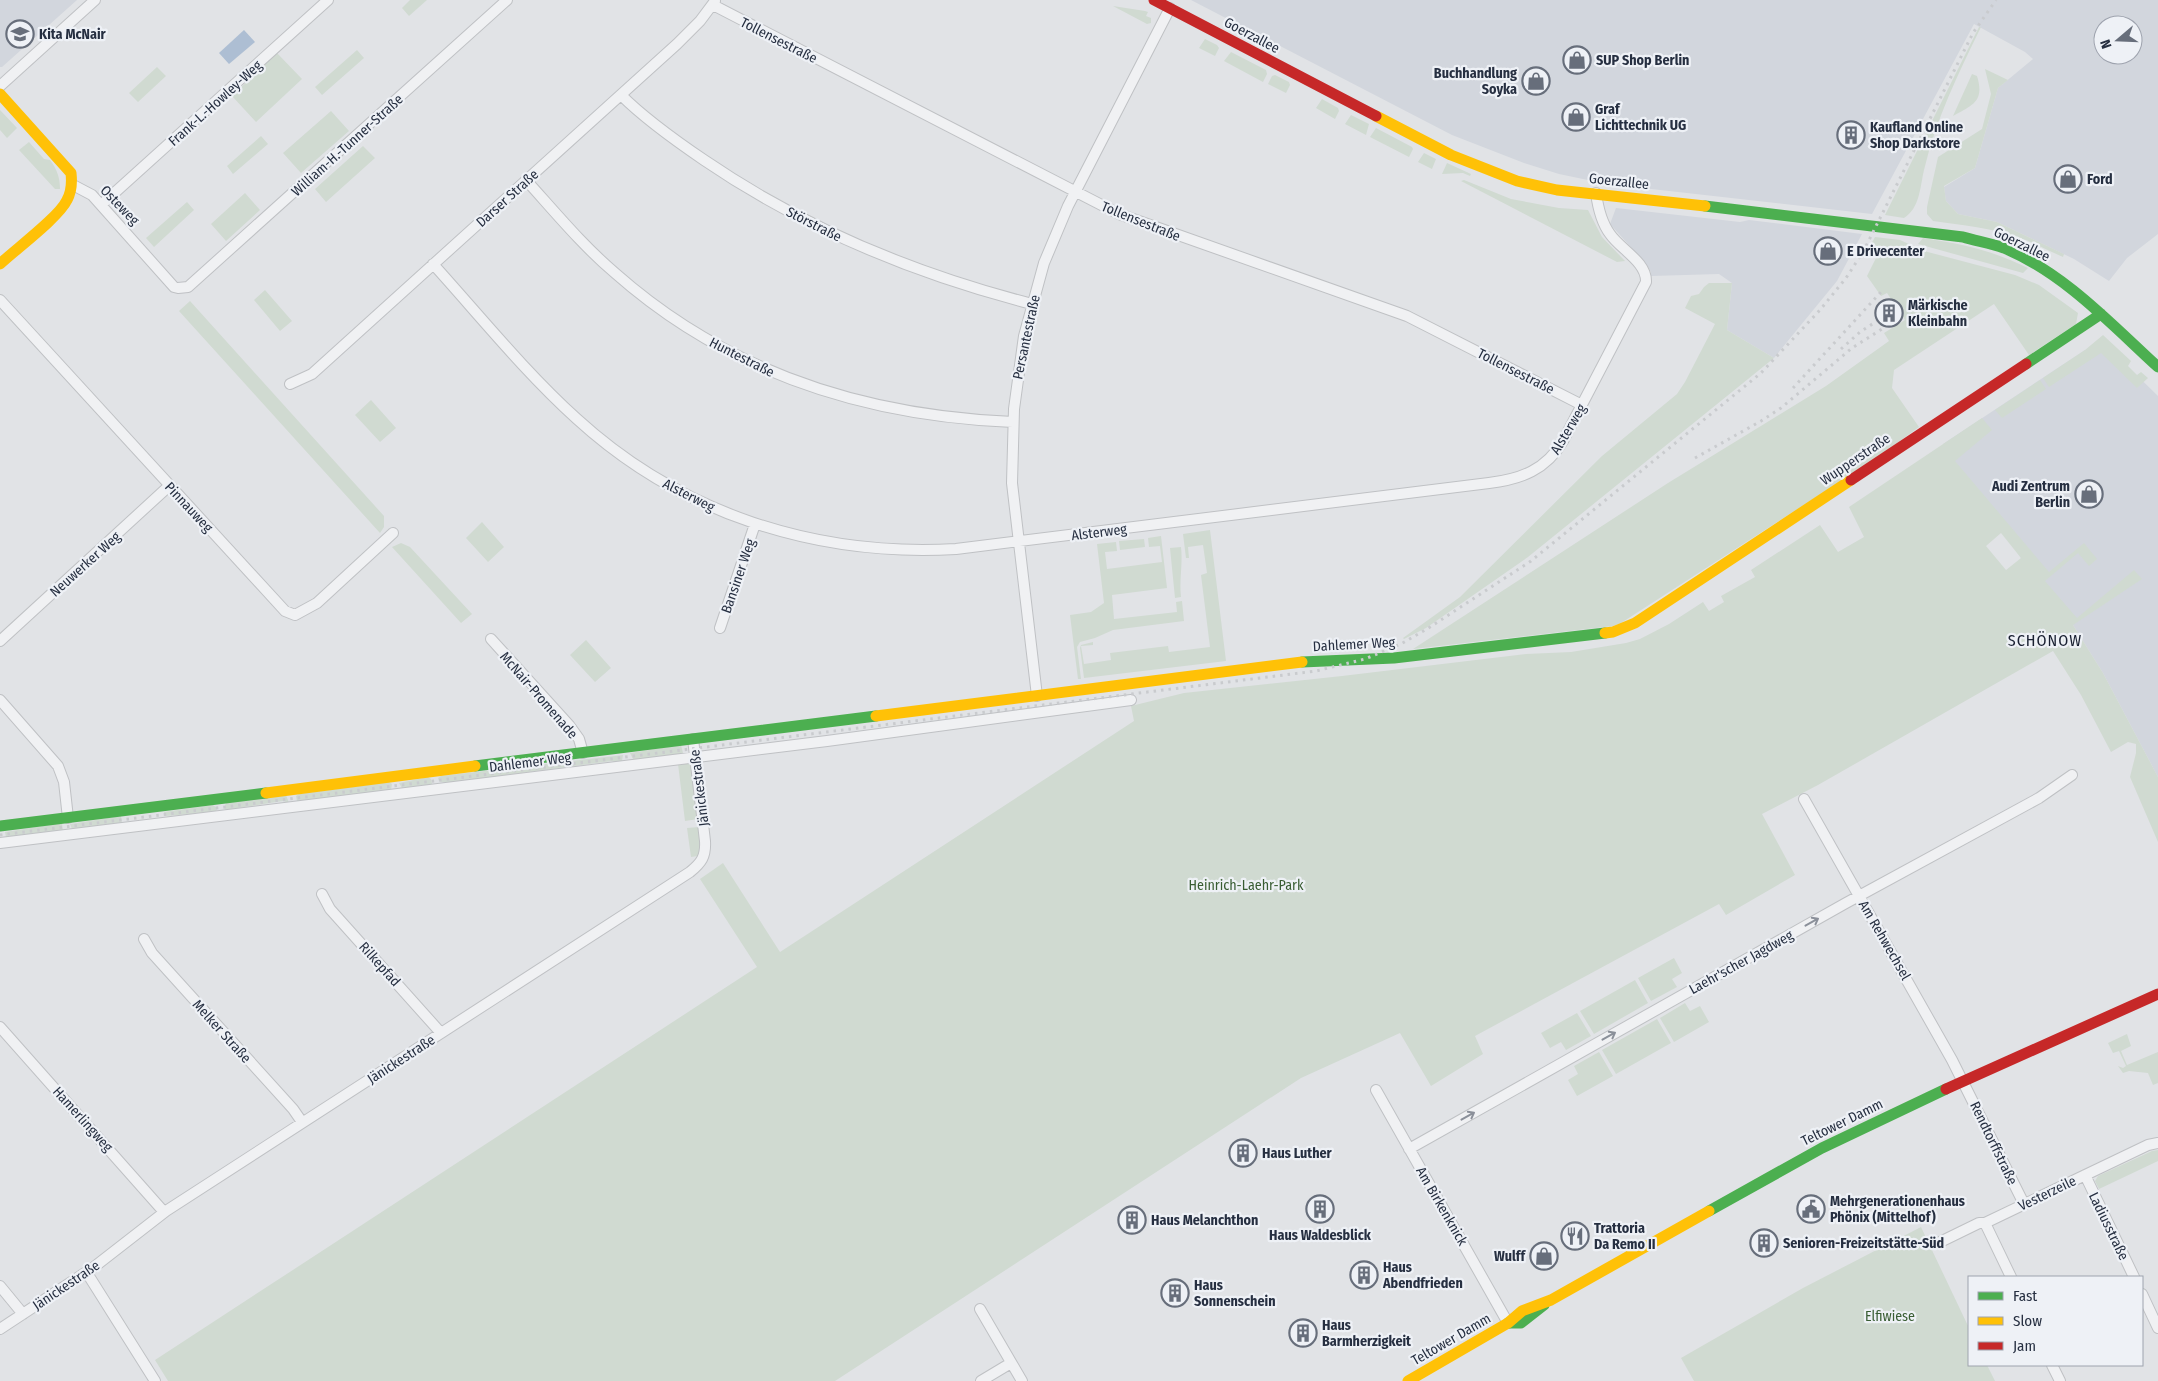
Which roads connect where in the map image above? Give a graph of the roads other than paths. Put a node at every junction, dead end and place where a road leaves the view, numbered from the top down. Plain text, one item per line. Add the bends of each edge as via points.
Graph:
1 (95, 0) edge
2 (328, 0) edge
3 (508, 0) edge
4 (1154, 0) edge
5 (714, 3) edge
6 (1170, 8) junction
7 (0, 86) edge
8 (0, 94) edge
9 (622, 95) junction
10 (526, 180) junction
11 (73, 185) junction
12 (1075, 193) junction
13 (1596, 193) junction
14 (102, 205) junction
15 (0, 264) edge
16 (433, 264) junction
17 (185, 288) joint
18 (0, 300) edge
19 (1032, 304) junction
20 (2101, 314) junction
21 (2158, 367) edge
22 (290, 384) dead end
23 (1582, 405) junction
24 (1013, 422) junction
25 (169, 486) junction
26 (755, 524) junction
27 (393, 533) dead end
28 (1018, 542) junction
29 (720, 628) dead end
30 (1625, 628) joint
31 (491, 639) dead end
32 (0, 641) edge
33 (1085, 690) junction
34 (1037, 696) junction
35 (1009, 699) junction
36 (0, 700) edge
37 (1131, 700) dead end
38 (1087, 707) junction
39 (923, 710) junction
40 (1012, 717) junction
41 (842, 720) junction
42 (825, 722) junction
43 (794, 726) junction
44 (925, 728) junction
45 (763, 730) junction
46 (740, 733) junction
47 (844, 738) junction
48 (693, 739) junction
49 (827, 741) junction
50 (796, 745) junction
51 (626, 748) junction
52 (765, 748) junction
53 (742, 751) junction
54 (583, 753) junction
55 (695, 756) junction
56 (628, 764) junction
57 (434, 772) junction
58 (2072, 775) dead end
59 (395, 777) junction
60 (436, 789) junction
61 (291, 790) junction
62 (397, 794) junction
63 (218, 799) junction
64 (1804, 799) dead end
65 (159, 806) junction
66 (293, 807) junction
67 (124, 811) junction
68 (220, 816) junction
69 (67, 818) junction
70 (161, 823) junction
71 (1, 826) edge
72 (126, 827) junction
73 (68, 835) junction
74 (2, 843) edge
75 (322, 894) dead end
76 (1860, 895) junction
77 (144, 939) dead end
78 (2158, 994) edge
79 (0, 1027) edge
80 (441, 1033) junction
81 (1964, 1082) junction
82 (1376, 1090) dead end
83 (302, 1122) junction
84 (2158, 1143) edge
85 (1409, 1149) junction
86 (2085, 1175) junction
87 (2024, 1204) junction
88 (164, 1212) junction
89 (1985, 1223) junction
90 (1936, 1244) dead end
91 (86, 1273) junction
92 (2011, 1276) edge
93 (2134, 1276) edge
94 (0, 1286) edge
95 (2143, 1296) edge
96 (980, 1309) dead end
97 (23, 1314) junction
98 (1508, 1324) junction
99 (0, 1328) edge
100 (2158, 1328) edge
101 (1011, 1363) junction
102 (2052, 1366) edge
103 (155, 1381) edge
104 (981, 1381) edge
105 (1022, 1381) edge
106 (1408, 1381) edge
107 (2060, 1381) edge

1 - 7 street
2 - 14 street, Frank-L.-Howley-Weg
3 - 17 street, William-H.-Tunner-Straße
4 - 6 main road, Goerzallee
5 - 9 street, Darser Straße via 677,44
5 - 12 street, Tollensestraße
6 - 12 street, Persantestraße
6 - 13 main road, Goerzallee via 1450,154 1517,181 1557,190
8 - 11 main road via 70,173
9 - 10 street, Darser Straße
9 - 19 street, Störstraße via 720,171 821,229 931,275
10 - 16 street, Darser Straße
10 - 24 street, Huntestraße via 575,236 616,275 665,313 742,359 804,385 866,404 925,415
11 - 14 street, Osteweg via 92,195
11 - 15 main road via 62,208
12 - 19 street, Persantestraße via 1050,247
12 - 23 street, Tollensestraße via 1148,226 1407,316
13 - 20 main road, Goerzallee via 1979,240 2034,264
13 - 23 street, Alsterweg via 1604,225 1642,268 1646,282
14 - 17 street, Osteweg via 174,287
16 - 22 street, Darser Straße via 312,374
16 - 26 street, Alsterweg via 552,396 595,435 678,491
18 - 25 street, Pinnauweg
19 - 24 street, Persantestraße via 1018,372
20 - 21 main road, Goerzallee
20 - 30 main road, Wupperstraße
23 - 28 street, Alsterweg via 1549,460 1533,472 1512,480
24 - 28 street, Persantestraße via 1012,483
25 - 27 street, Pinnauweg via 276,604 290,613 300,613 317,603
25 - 32 street, Neuwerker Weg
26 - 28 street, Alsterweg via 802,538 870,549 919,552
26 - 29 street, Bansiner Weg
28 - 34 street, Persantestraße
30 - 33 main road, Dahlemer Weg via 1599,634 1406,656 1320,660
31 - 54 street, McNair-Promenade via 569,726 579,739
33 - 34 main road, Dahlemer Weg
33 - 38 street
34 - 35 main road, Dahlemer Weg
35 - 39 main road, Dahlemer Weg
35 - 40 street
36 - 69 street via 58,766 64,782
37 - 38 street, Dahlemer Weg
38 - 40 street, Dahlemer Weg
39 - 41 main road, Dahlemer Weg
39 - 44 street
40 - 44 street, Dahlemer Weg
41 - 42 main road, Dahlemer Weg
41 - 47 street
42 - 43 main road, Dahlemer Weg
42 - 49 street
43 - 45 main road, Dahlemer Weg
43 - 50 street
44 - 47 street, Dahlemer Weg
45 - 46 main road, Dahlemer Weg
45 - 52 street
46 - 48 main road, Dahlemer Weg
46 - 53 street
47 - 49 street, Dahlemer Weg
48 - 51 main road, Dahlemer Weg
48 - 55 street, Jänickestraße
49 - 50 street, Dahlemer Weg
50 - 52 street, Dahlemer Weg
51 - 54 main road, Dahlemer Weg
51 - 56 street
52 - 53 street, Dahlemer Weg
53 - 55 street, Dahlemer Weg
54 - 57 main road, Dahlemer Weg
55 - 56 street, Dahlemer Weg
55 - 80 street, Jänickestraße via 706,852 702,862
56 - 60 street, Dahlemer Weg
57 - 59 main road, Dahlemer Weg
57 - 60 street
58 - 76 street, Laehr'scher Jagdweg via 2038,798
59 - 61 main road, Dahlemer Weg
59 - 62 street
60 - 62 street, Dahlemer Weg
61 - 63 main road, Dahlemer Weg
61 - 66 street
62 - 66 street, Dahlemer Weg
63 - 65 main road, Dahlemer Weg
63 - 68 street
64 - 76 street, Am Rehwechsel
65 - 67 main road, Dahlemer Weg
65 - 70 street
66 - 68 street, Dahlemer Weg
67 - 69 main road, Dahlemer Weg
67 - 72 street
68 - 70 street, Dahlemer Weg
69 - 71 main road, Dahlemer Weg
69 - 73 street
70 - 72 street, Dahlemer Weg
71 - 74 street, Dahlemer Weg
72 - 73 street, Dahlemer Weg
73 - 74 street, Dahlemer Weg
75 - 80 street, Rilkepfad via 330,909
76 - 81 street, Am Rehwechsel
85 -> 76 street, Laehr'scher Jagdweg
77 - 83 street, Melker Straße via 152,953
78 - 81 main road, Teltower Damm
79 - 88 street, Hamerlingweg
80 - 83 street, Jänickestraße
81 - 87 street, Rendtorffstraße
81 - 98 main road, Teltower Damm via 1789,1165 1551,1300 1521,1323
82 - 85 street, Am Birkenknick
83 - 88 street, Jänickestraße
84 - 86 street, Vesterzeile
85 - 98 street, Am Birkenknick
86 - 87 street, Vesterzeile
86 - 93 street, Ladiusstraße
87 - 89 street, Vesterzeile
88 - 91 street, Jänickestraße
89 - 90 street, Vesterzeile
89 - 92 street
91 - 97 street, Jänickestraße
91 - 103 street
94 - 97 street
95 - 100 street
96 - 101 street
97 - 99 street, Jänickestraße
98 - 106 main road, Teltower Damm
101 - 104 street
101 - 105 street
102 - 107 street

